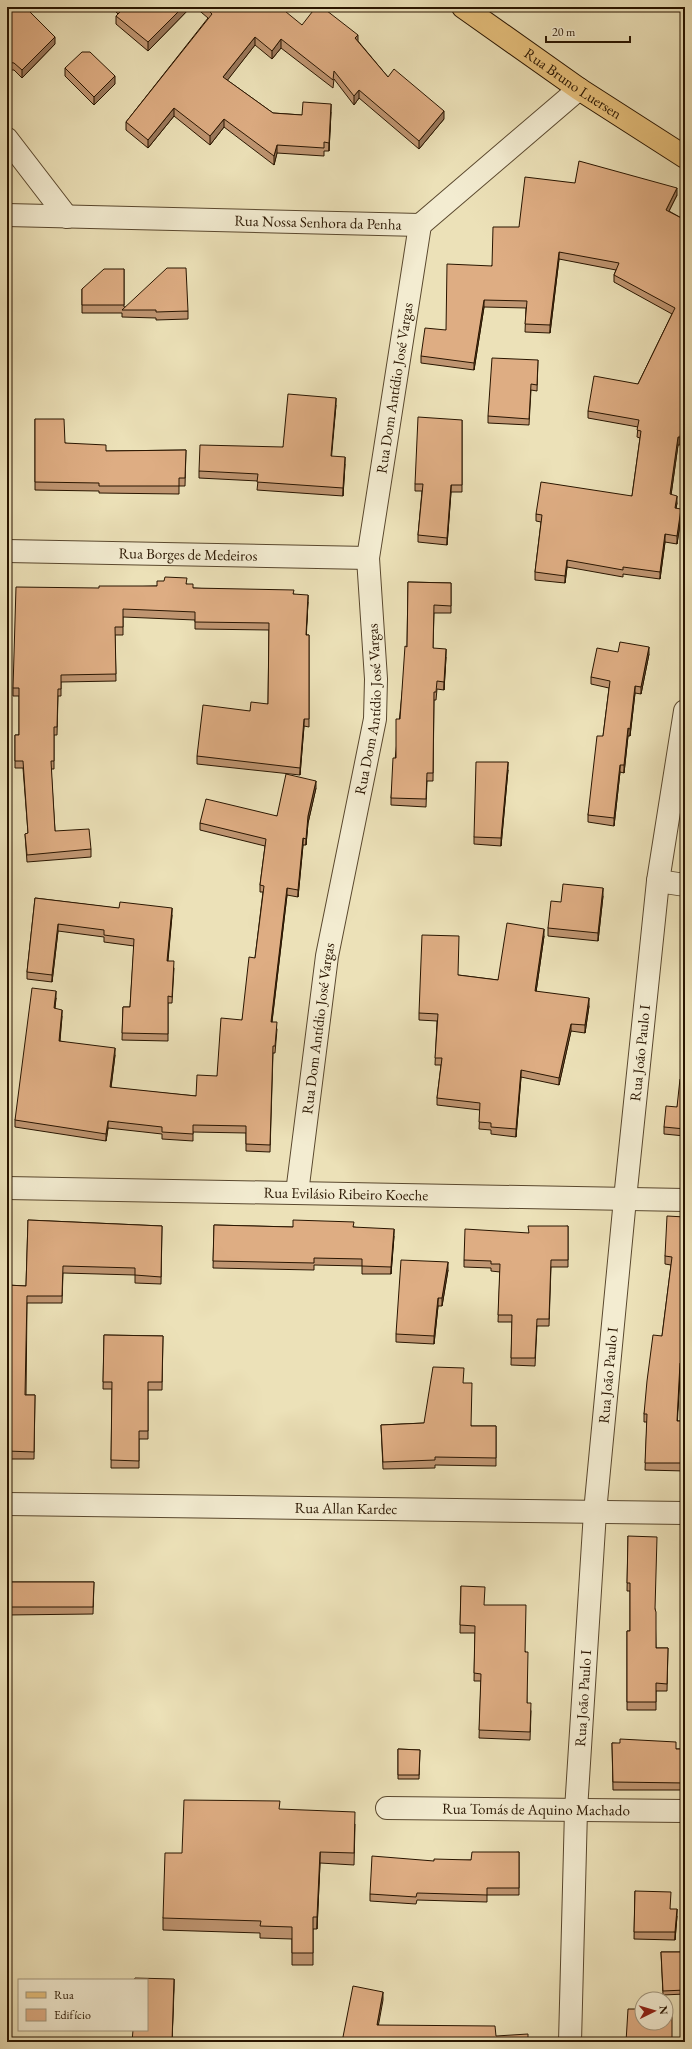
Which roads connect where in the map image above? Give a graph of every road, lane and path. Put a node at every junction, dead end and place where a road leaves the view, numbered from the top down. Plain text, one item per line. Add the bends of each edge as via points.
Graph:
1 (463, 7) edge
2 (579, 89) junction
3 (7, 139) edge
4 (685, 158) edge
5 (7, 216) edge
6 (67, 217) junction
7 (420, 225) junction
8 (7, 551) edge
9 (368, 558) junction
10 (685, 711) edge
11 (658, 881) junction
12 (685, 885) edge
13 (7, 1188) edge
14 (297, 1193) junction
15 (625, 1199) junction
16 (685, 1200) edge
17 (7, 1504) edge
18 (595, 1512) junction
19 (685, 1513) edge
20 (387, 1808) dead end
21 (576, 1810) junction
22 (685, 1811) edge
23 (570, 2042) edge

1 - 2 main road, Rua Bruno Luersen
2 - 4 main road, Rua Bruno Luersen
2 - 7 street, Rua Nossa Senhora da Penha
3 - 6 street
5 - 6 street, Rua Nossa Senhora da Penha
6 - 7 street, Rua Nossa Senhora da Penha
7 - 9 street, Rua Dom Antídio José Vargas
8 - 9 street, Rua Borges de Medeiros
9 - 14 street, Rua Dom Antídio José Vargas via 376,679 375,719 327,956
10 - 11 street, Rua João Paulo I
11 - 12 street
11 - 15 street, Rua João Paulo I
13 - 14 street, Rua Evilásio Ribeiro Koeche
14 - 15 street, Rua Evilásio Ribeiro Koeche
15 - 16 street, Rua Evilásio Ribeiro Koeche
15 - 18 street, Rua João Paulo I
17 - 18 street, Rua Allan Kardec
18 - 19 street, Rua Allan Kardec
18 - 21 street, Rua João Paulo I
20 - 21 street, Rua Tomás de Aquino Machado
21 - 22 street, Rua Tomás de Aquino Machado
21 - 23 street, Rua João Paulo I

